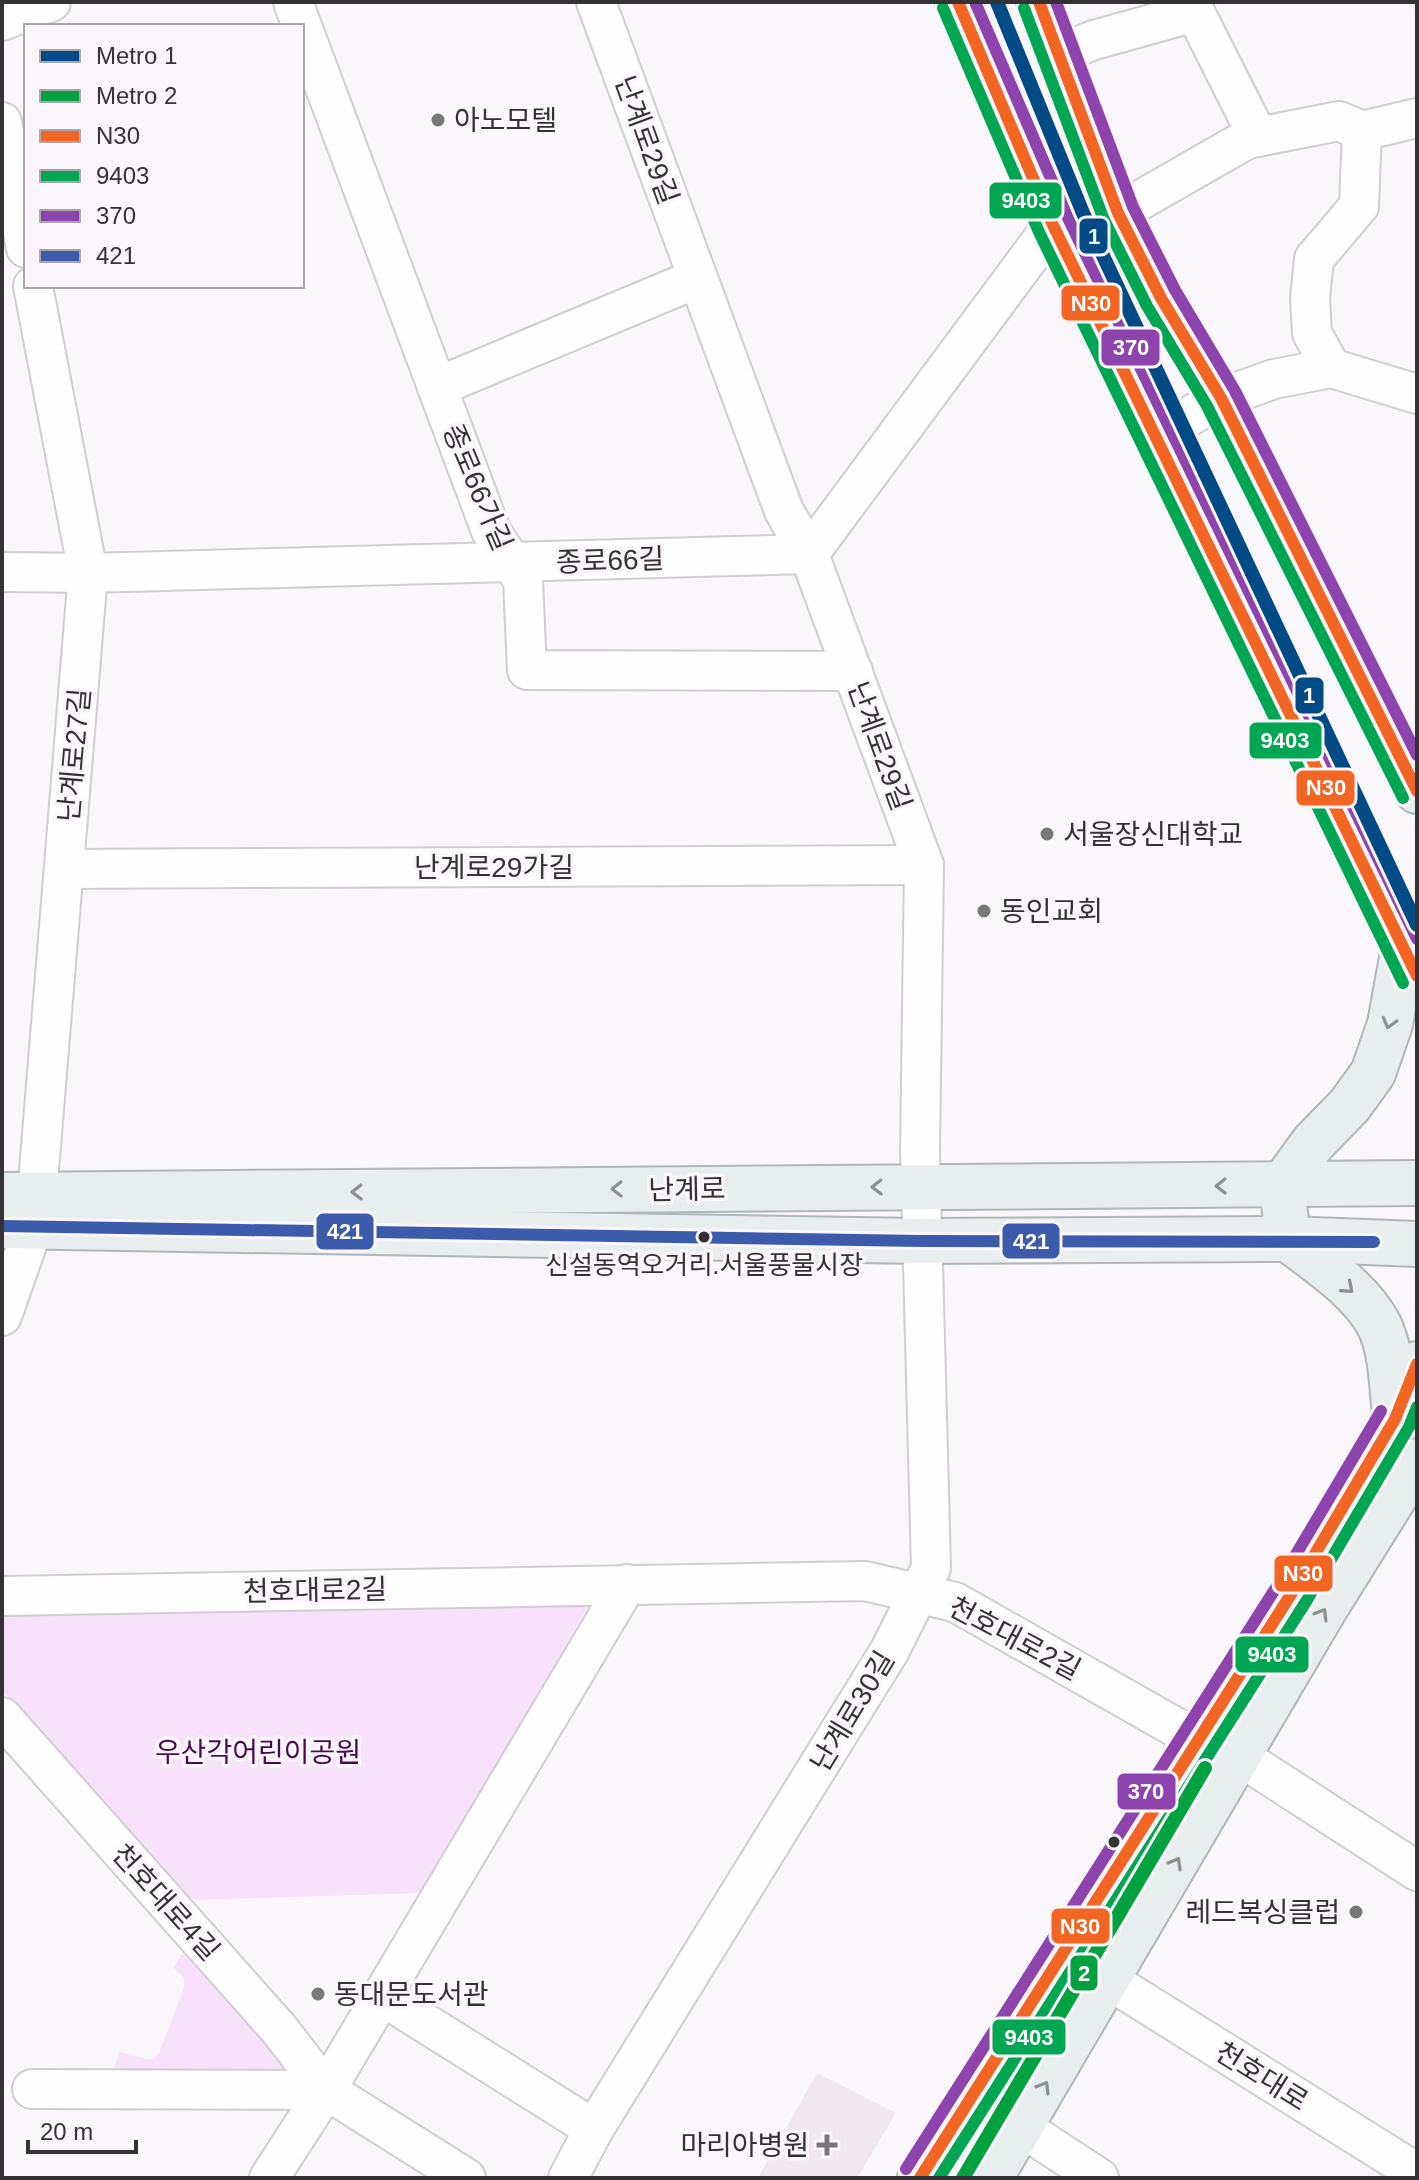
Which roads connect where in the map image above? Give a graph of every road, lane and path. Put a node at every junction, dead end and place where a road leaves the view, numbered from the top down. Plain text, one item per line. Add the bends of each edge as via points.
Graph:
1 (51, 2) edge
2 (293, 2) edge
3 (596, 2) edge
4 (958, 2) edge
5 (1031, 2) edge
6 (2, 21) edge
7 (298, 24) edge
8 (1049, 32) edge
9 (304, 50) edge
10 (312, 85) edge
11 (1417, 118) edge
12 (2, 122) edge
13 (1362, 131) junction
14 (1258, 137) junction
15 (22, 206) edge
16 (1118, 213) junction
17 (1053, 225) junction
18 (24, 227) edge
19 (698, 278) junction
20 (33, 288) edge
21 (1331, 368) junction
22 (437, 387) junction
23 (1417, 394) edge
24 (1221, 398) junction
25 (1155, 436) junction
26 (809, 554) junction
27 (511, 562) junction
28 (2, 572) edge
29 (88, 573) junction
30 (853, 671) junction
31 (1417, 791) edge
32 (924, 865) junction
33 (65, 869) junction
34 (1410, 961) edge
35 (1417, 1183) edge
36 (920, 1186) junction
37 (1282, 1186) junction
38 (19, 1211) edge
39 (1288, 1239) junction
40 (922, 1241) junction
41 (1417, 1244) edge
42 (2, 1316) edge
43 (1417, 1364) edge
44 (1395, 1419) junction
45 (1417, 1461) edge
46 (627, 1584) junction
47 (919, 1591) junction
48 (2, 1596) edge
49 (2, 1717) edge
50 (1198, 1740) junction
51 (1239, 1756) junction
52 (1417, 1871) edge
53 (1107, 1979) junction
54 (382, 1996) junction
55 (32, 2089) dead end
56 (326, 2090) junction
57 (1021, 2127) junction
58 (594, 2129) junction
59 (1417, 2173) edge
60 (269, 2178) edge
61 (466, 2178) edge
62 (568, 2178) edge
63 (920, 2178) edge
64 (990, 2178) edge
65 (1099, 2178) edge

1 - 6 street
2 - 7 street, 종로66가길
3 - 19 street, 난계로29길
4 - 17 main road
5 - 8 street
8 - 14 street via 1094,40 1195,12
8 - 16 main road
9 - 10 street, 종로66가길
10 - 22 street, 종로66가길
11 - 13 street
12 - 15 street
13 - 14 street via 1339,121
13 - 21 street via 1359,206 1314,259 1312,333
14 - 16 street
15 - 18 street
16 - 24 main road
17 - 25 main road
17 - 26 street
19 - 22 street
19 - 26 street, 난계로29길 via 784,511
20 - 29 street, 난계로27길
21 - 23 street
21 - 24 street via 1274,379
22 - 27 street, 종로66가길 via 491,531
24 - 25 street
24 - 31 main road
25 - 34 main road
26 - 27 street, 종로66길
26 - 30 street, 난계로29길
27 - 29 street, 종로66길
27 - 30 street, 종로66가길 via 523,580 527,670
28 - 29 street, 종로66길
29 - 33 street, 난계로27길
30 - 32 street, 난계로29길
32 - 33 street, 난계로29가길
32 - 36 street, 난계로29길
33 - 38 street, 난계로27길
34 -> 37 main road via 1373,1073
35 - 37 main road, 난계로
37 -> 36 main road, 난계로
36 -> 38 main road, 난계로
36 - 40 street, 난계로29길
37 - 39 main road
38 - 40 main road, 난계로
38 - 42 street, 난계로27길
39 - 40 main road, 난계로
39 - 41 main road, 난계로
39 -> 44 main road via 1357,1296 1379,1325
40 - 47 street, 난계로30길 via 931,1568
43 - 44 main road
44 - 50 main road
51 -> 45 main road
46 - 47 street, 천호대로2길 via 865,1581
46 - 48 street, 천호대로2길
46 - 54 street
47 - 50 street, 천호대로2길 via 955,1602
47 - 58 street, 난계로30길 via 890,1650
49 - 56 street, 천호대로4길 via 279,2029
50 - 63 main road
51 - 52 street
53 -> 51 main road
57 -> 53 main road
53 - 59 street, 천호대로
54 - 56 street
54 - 58 street
55 - 56 street
56 - 60 street
56 - 61 street, 천호대로4길
57 - 64 main road
57 - 65 street
58 - 62 street, 난계로30길

